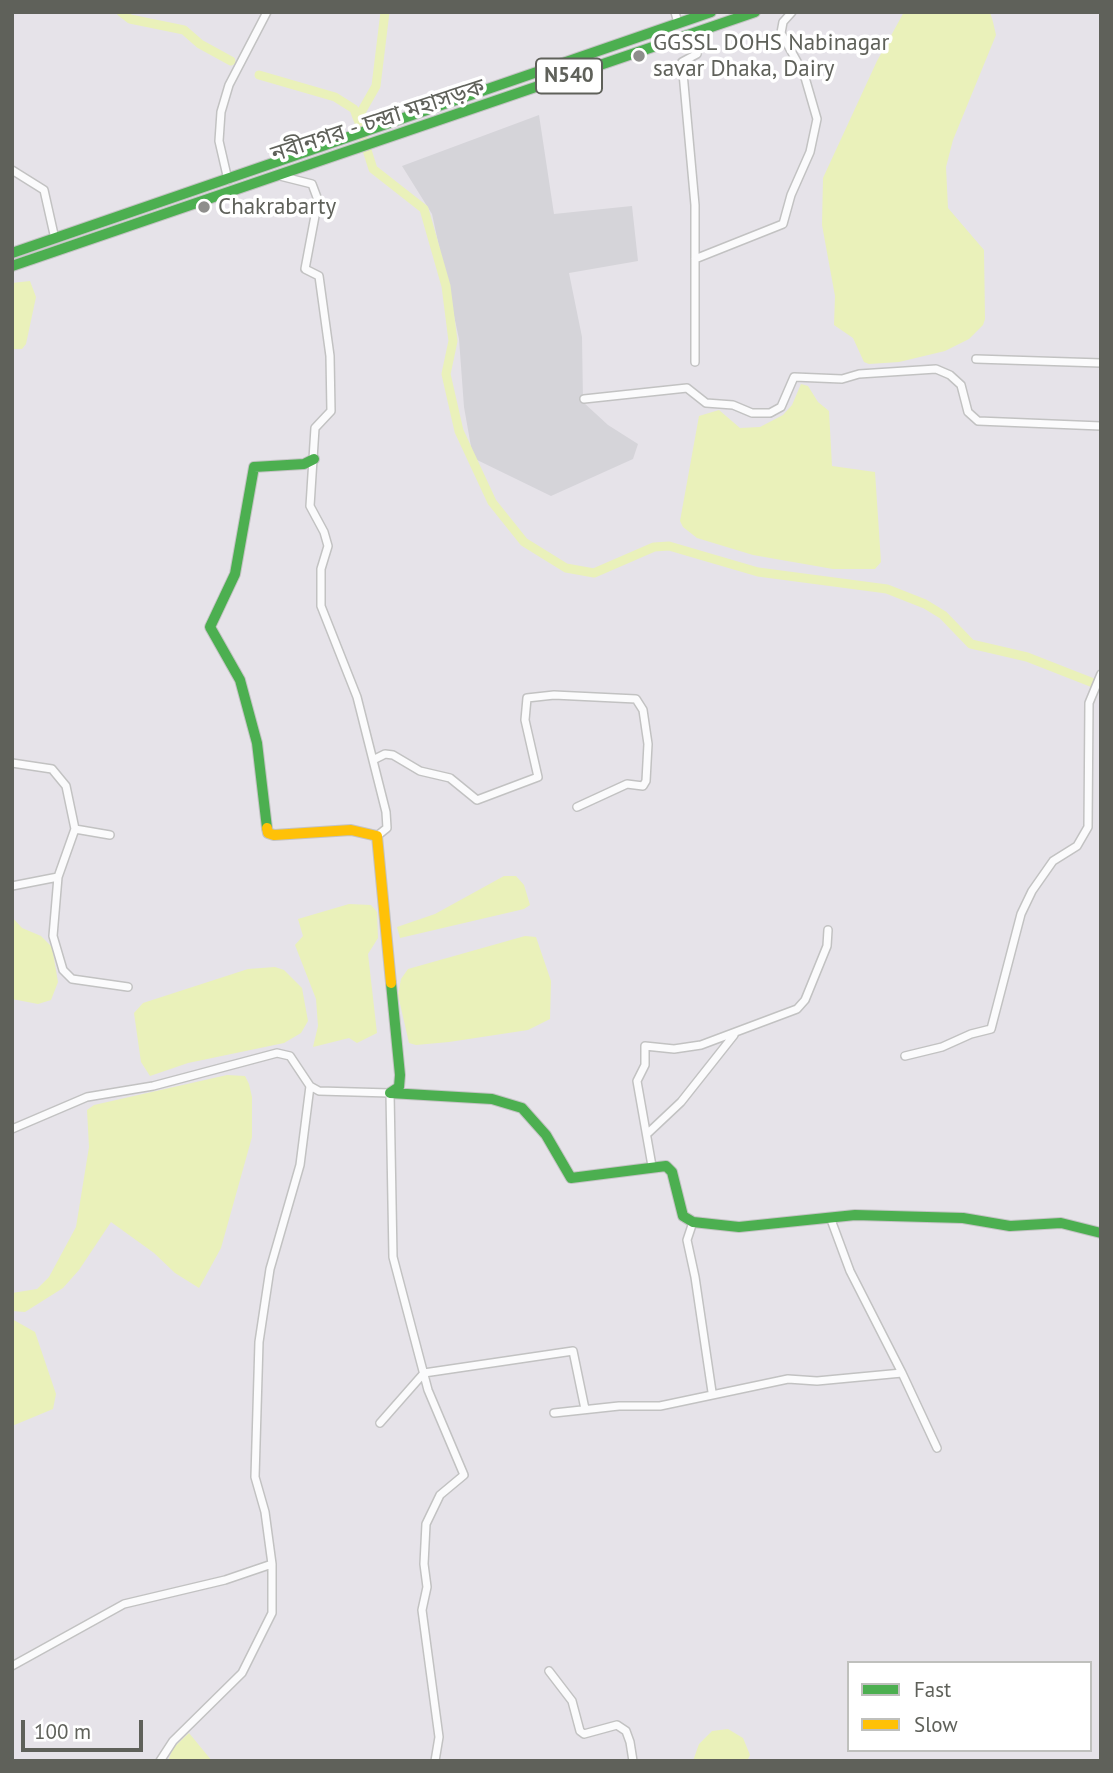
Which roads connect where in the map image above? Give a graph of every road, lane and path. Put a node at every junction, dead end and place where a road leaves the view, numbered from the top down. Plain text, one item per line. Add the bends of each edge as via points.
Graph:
1 (267, 12) edge
2 (675, 12) edge
3 (710, 12) edge
4 (755, 12) edge
5 (792, 12) edge
6 (678, 23) junction
7 (683, 36) junction
8 (12, 170) edge
9 (276, 175) junction
10 (228, 181) junction
11 (98, 224) junction
12 (103, 235) junction
13 (55, 239) junction
14 (12, 253) edge
15 (695, 259) junction
16 (12, 267) edge
17 (976, 359) dead end
18 (695, 362) dead end
19 (1101, 362) edge
20 (584, 399) dead end
21 (1101, 425) edge
22 (314, 459) junction
23 (1101, 674) edge
24 (373, 760) junction
25 (12, 763) edge
26 (577, 807) dead end
27 (75, 830) junction
28 (110, 835) dead end
29 (377, 836) junction
30 (58, 877) junction
31 (12, 886) edge
32 (828, 930) dead end
33 (128, 987) dead end
34 (736, 1032) junction
35 (905, 1056) dead end
36 (310, 1086) junction
37 (390, 1093) junction
38 (12, 1129) edge
39 (647, 1134) junction
40 (652, 1166) junction
41 (830, 1217) junction
42 (693, 1222) junction
43 (1101, 1233) edge
44 (902, 1373) junction
45 (424, 1374) junction
46 (712, 1392) junction
47 (585, 1409) junction
48 (554, 1413) dead end
49 (380, 1423) dead end
50 (937, 1448) dead end
51 (272, 1564) junction
52 (12, 1666) edge
53 (549, 1671) dead end
54 (160, 1761) edge
55 (435, 1761) edge
56 (633, 1761) edge

1 - 10 street via 229,85 221,112 219,141
2 - 6 street
3 - 6 main road, নবীনগর - চন্দ্রা মহাসড়ক / N540
4 - 7 main road, নবীনগর - চন্দ্রা মহাসড়ক / N540
5 - 15 street via 781,33 804,74 817,119 783,225
6 - 10 main road, নবীনগর - চন্দ্রা মহাসড়ক / N540
7 - 9 main road, নবীনগর - চন্দ্রা মহাসড়ক / N540
7 - 15 street via 697,54 682,62 695,205
8 - 13 street via 44,190
9 - 12 main road, নবীনগর - চন্দ্রা মহাসড়ক / N540
9 - 22 street via 312,184 318,200 305,269 319,276 330,356 331,411 315,428
10 - 11 main road, নবীনগর - চন্দ্রা মহাসড়ক / N540
11 - 12 main road
11 - 13 main road, নবীনগর - চন্দ্রা মহাসড়ক / N540
12 - 16 main road, নবীনগর - চন্দ্রা মহাসড়ক / N540
13 - 14 main road, নবীনগর - চন্দ্রা মহাসড়ক / N540
15 - 18 street
17 - 19 street
20 - 21 street via 687,388 706,403 733,405 752,414 770,413 781,407 794,377 842,379 936,369 961,385 968,412 978,421
22 - 24 street via 310,506 328,546 321,569 321,607 356,697
22 - 29 main road via 304,464 254,467 235,574 210,627 240,680 257,743 268,833 351,830
23 - 35 street via 1089,703 1088,827 1077,846 1053,860 1021,914 992,1029
24 - 26 street via 393,755 419,771 450,778 477,800 538,777 525,720 527,698 636,699 643,710 648,744 646,781 643,786 627,784
24 - 29 street via 387,828
25 - 27 street via 52,769 66,786
27 - 28 street
27 - 30 street
29 - 37 main road via 400,1075 400,1087
30 - 31 street
30 - 33 street via 53,936 63,970 72,979
32 - 34 street via 827,946 797,1009
34 - 39 street via 681,1102
34 - 39 street via 674,1049 645,1046 645,1065 637,1081
36 - 37 street via 319,1091
36 - 38 street via 290,1056 277,1054 153,1086 86,1097
36 - 51 street via 300,1164 270,1269 259,1342 256,1478
37 - 40 main road via 492,1099 522,1108 546,1135 571,1178
37 - 45 street via 393,1257
39 - 40 street
40 - 42 main road via 670,1168 680,1210
41 - 42 main road via 739,1227
41 - 43 main road via 963,1218 1010,1226 1062,1223
41 - 44 street via 849,1271
42 - 46 street via 687,1240
44 - 46 street via 817,1381 788,1379
44 - 50 street
45 - 47 street via 573,1352
45 - 49 street
45 - 55 street via 464,1475 440,1494 426,1524 427,1587 422,1610 439,1737
46 - 47 street via 660,1406
47 - 48 street
51 - 52 street via 124,1604
51 - 54 street via 272,1613 242,1673 173,1741
53 - 56 street via 572,1701 580,1731 584,1734 617,1725 631,1742

